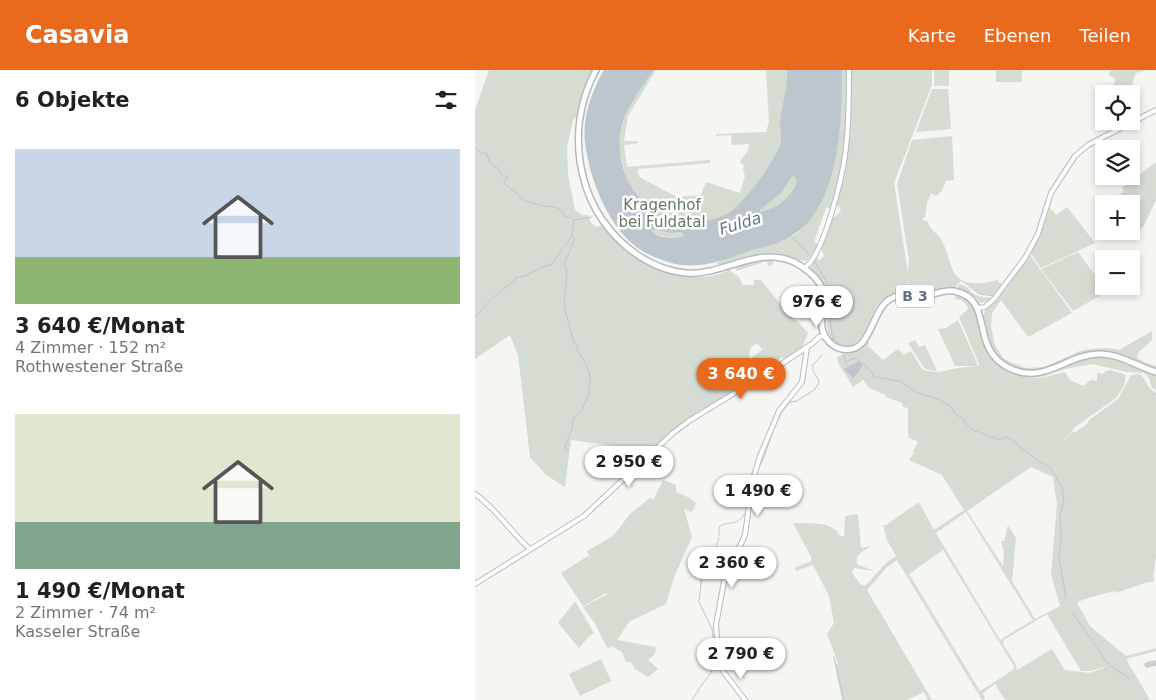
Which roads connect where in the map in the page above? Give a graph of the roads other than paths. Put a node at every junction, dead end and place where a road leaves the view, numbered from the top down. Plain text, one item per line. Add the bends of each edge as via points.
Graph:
1 (597, 70) edge
2 (849, 70) edge
3 (1156, 110) edge
4 (807, 265) junction
5 (989, 303) junction
6 (985, 307) junction
7 (978, 308) junction
8 (981, 317) junction
9 (822, 327) junction
10 (819, 337) junction
11 (828, 341) junction
12 (813, 343) junction
13 (807, 347) junction
14 (1156, 372) edge
15 (475, 494) edge
16 (530, 550) junction
17 (475, 584) edge
18 (745, 700) edge

1 - 4 main road via 581,111 579,159 592,201 620,241 654,265 680,272 704,272 766,256
2 - 4 street via 845,155 827,229
3 - 5 street via 1088,145 1075,156 1051,193 1038,234 1025,258
4 - 9 main road via 825,295
5 - 6 street
5 - 7 street
6 - 7 street
6 - 8 street
7 - 8 main road
7 - 11 main road, B 3 via 968,296 952,290 925,296 895,296 878,310 861,344 841,349
8 - 14 main road via 990,351 1001,363 1018,371 1042,372 1081,356 1101,353 1121,357
9 - 10 street
9 - 11 main road
10 - 11 street via 823,336
10 - 12 street
11 - 12 street
12 - 13 street
13 - 16 street via 681,427 585,516
13 - 18 street via 802,382 779,411 756,469 745,535 727,565 715,625 719,663
15 - 16 street via 489,504
16 - 17 street

